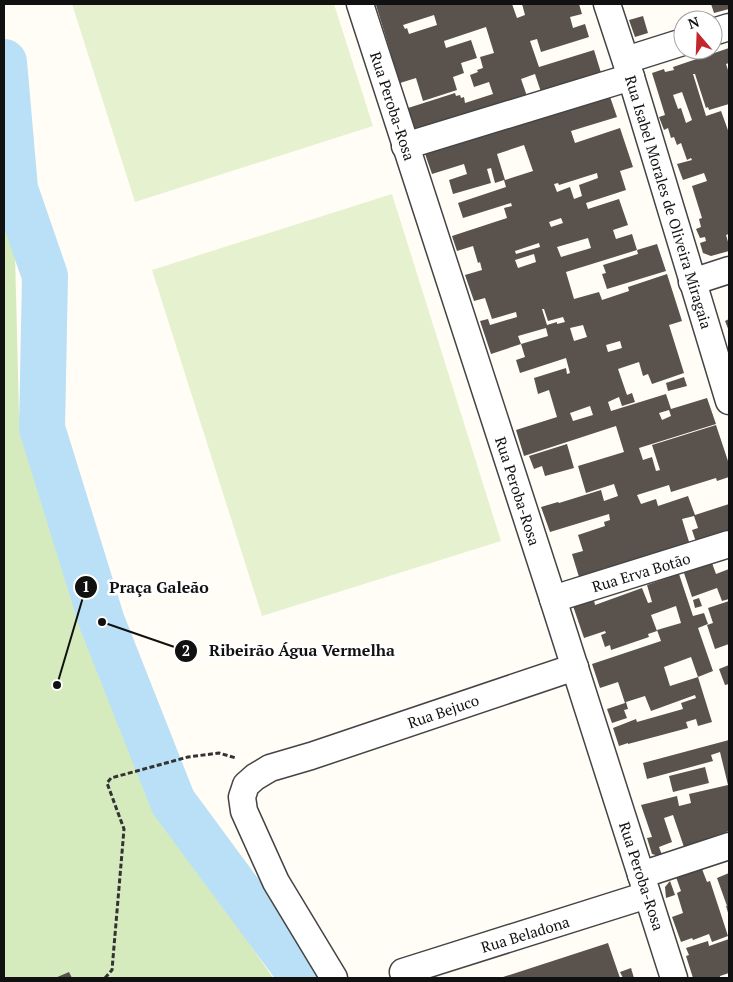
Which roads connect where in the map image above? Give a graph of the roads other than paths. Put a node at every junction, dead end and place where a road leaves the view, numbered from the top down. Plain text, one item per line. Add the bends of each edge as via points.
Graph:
1 (360, 4) edge
2 (607, 4) edge
3 (673, 47) edge
4 (629, 68) junction
5 (405, 146) junction
6 (729, 270) edge
7 (692, 282) junction
8 (729, 402) edge
9 (729, 544) edge
10 (554, 599) junction
11 (575, 667) junction
12 (729, 846) edge
13 (644, 885) junction
14 (403, 972) dead end
15 (334, 978) edge
16 (674, 978) edge

1 - 5 street, Rua Peroba-Rosa
2 - 4 street, Rua Isabel Morales de Oliveira Miragaia
3 - 4 street
4 - 5 street
4 - 7 street, Rua Isabel Morales de Oliveira Miragaia
5 - 10 street, Rua Peroba-Rosa
6 - 7 street
7 - 8 street, Rua Isabel Morales de Oliveira Miragaia
9 - 10 street, Rua Erva Botão
10 - 11 street, Rua Peroba-Rosa
11 - 13 street, Rua Peroba-Rosa
11 - 15 street, Rua Bejuco via 270,768 246,785 242,797 244,811 276,882
12 - 13 street, Rua Beladona
13 - 14 street, Rua Beladona
13 - 16 street, Rua Peroba-Rosa

